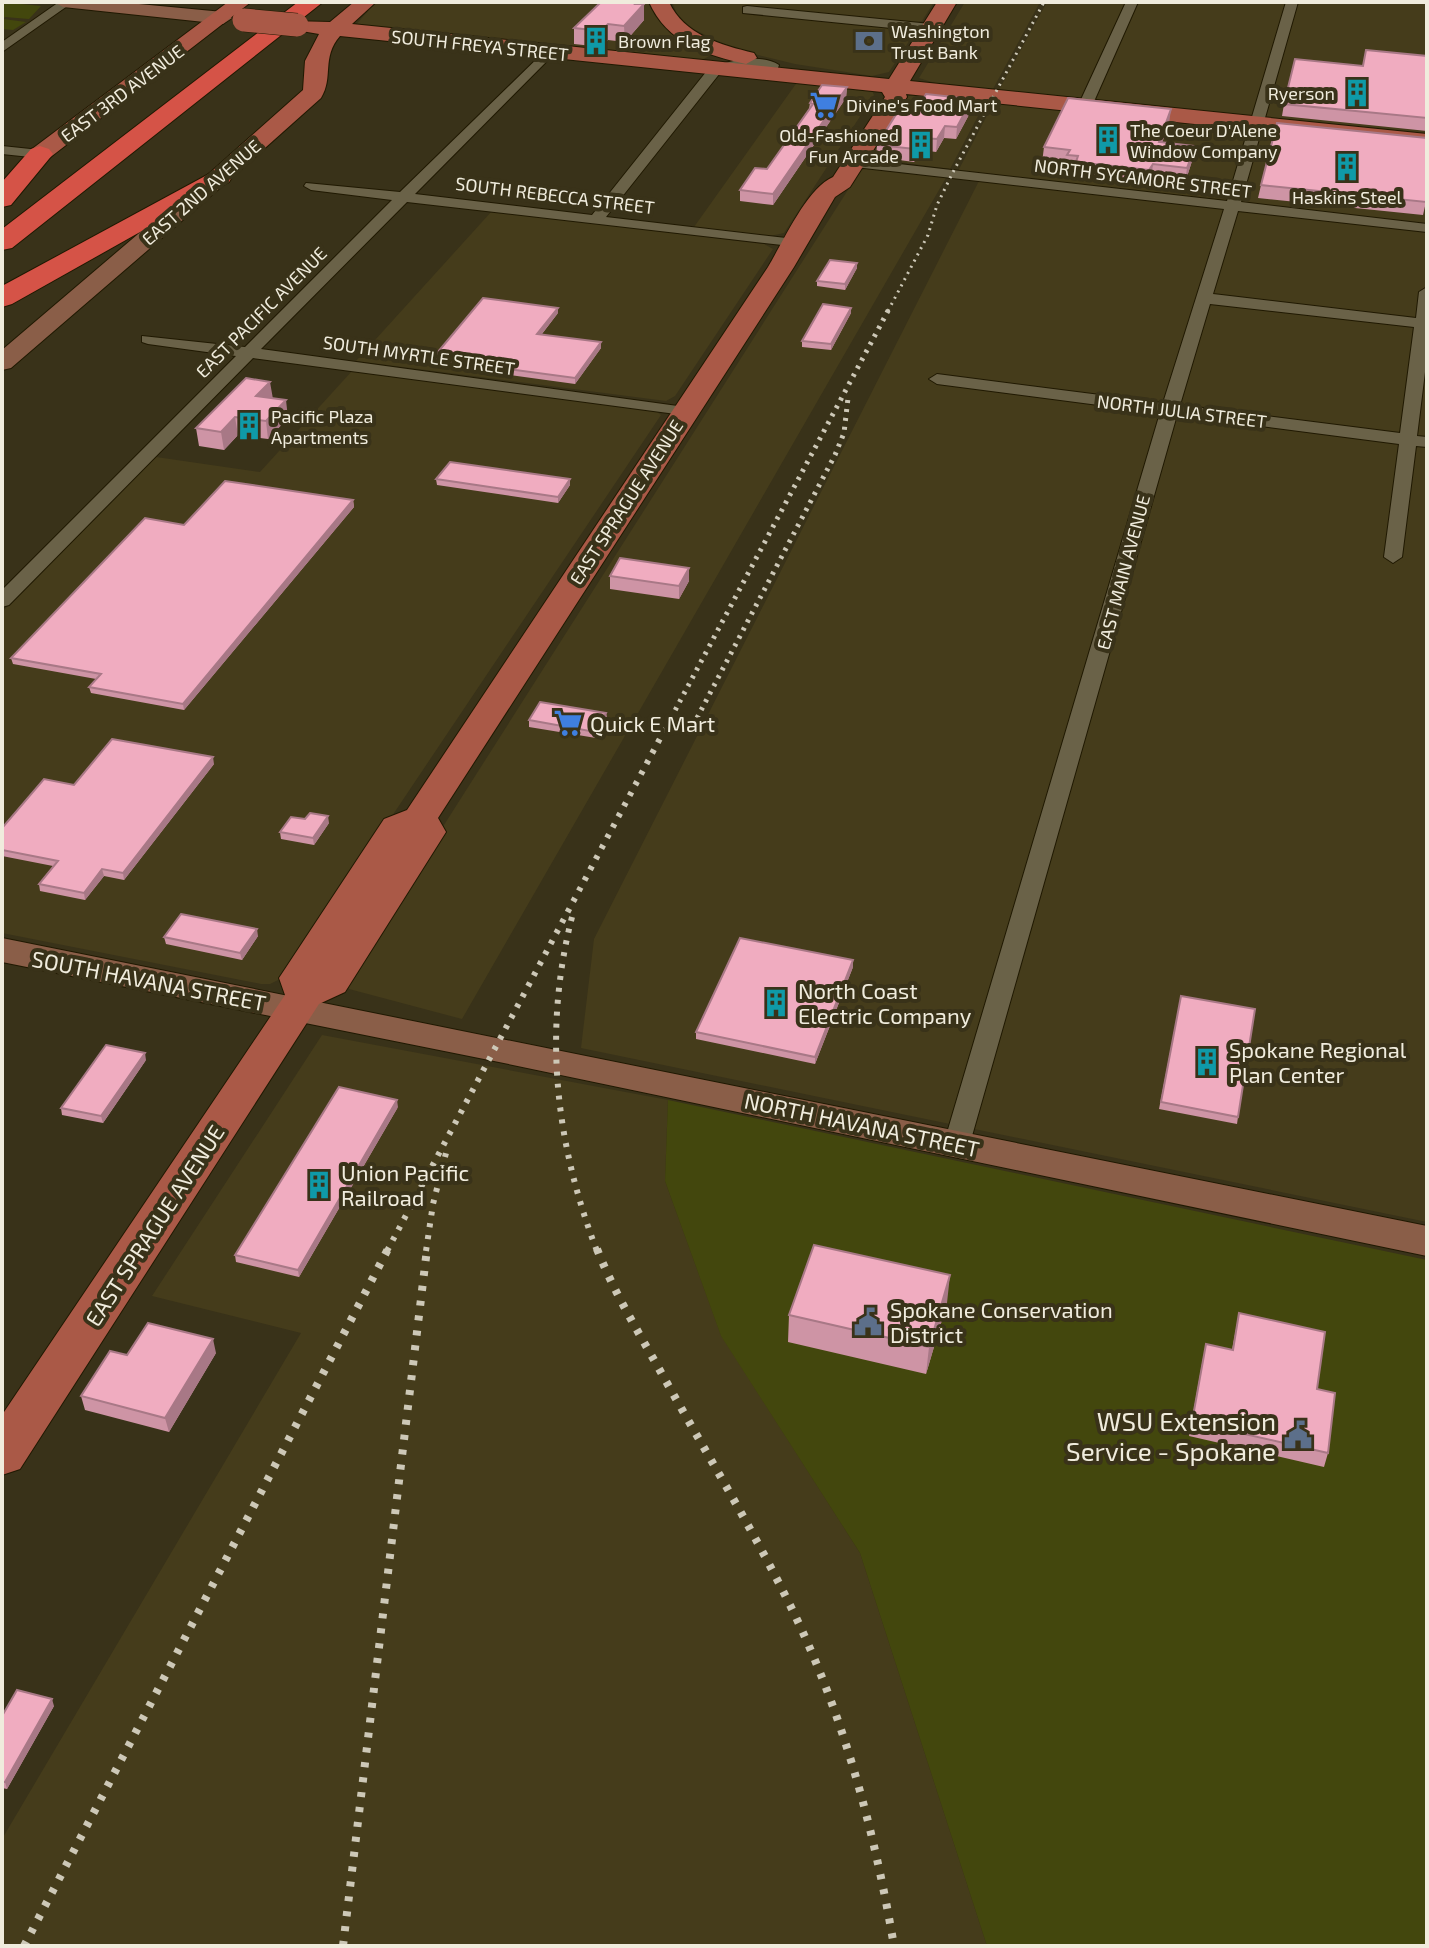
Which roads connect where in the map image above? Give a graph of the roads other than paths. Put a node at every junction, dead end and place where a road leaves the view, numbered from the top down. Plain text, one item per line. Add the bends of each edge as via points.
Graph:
1 (65, 2) edge
2 (312, 2) edge
3 (366, 2) edge
4 (659, 2) edge
5 (947, 2) edge
6 (1132, 2) edge
7 (1292, 2) edge
8 (750, 6) edge
9 (236, 13) edge
10 (293, 14) edge
11 (931, 28) junction
12 (334, 29) junction
13 (710, 47) junction
14 (2, 48) edge
15 (548, 52) junction
16 (773, 65) junction
17 (692, 67) junction
18 (715, 70) junction
19 (895, 88) junction
20 (1085, 106) junction
21 (1258, 123) junction
22 (1427, 141) edge
23 (2, 150) edge
24 (40, 154) junction
25 (855, 163) junction
26 (220, 176) junction
27 (2, 182) edge
28 (311, 186) dead end
29 (830, 187) junction
30 (404, 197) junction
31 (2, 199) edge
32 (1233, 206) junction
33 (596, 220) junction
34 (2, 222) edge
35 (1427, 228) edge
36 (2, 242) edge
37 (795, 244) junction
38 (1427, 292) edge
39 (2, 298) edge
40 (1203, 298) junction
41 (1425, 324) edge
42 (148, 339) dead end
43 (249, 352) junction
44 (2, 363) edge
45 (937, 379) dead end
46 (1170, 409) junction
47 (685, 412) junction
48 (1418, 441) edge
49 (1393, 557) dead end
50 (2, 571) edge
51 (28, 575) junction
52 (2, 601) edge
53 (2, 950) edge
54 (300, 1002) junction
55 (957, 1143) junction
56 (1427, 1241) edge
57 (2, 1455) edge

1 - 9 street, SOUTH FREYA STREET
1 - 14 street
2 - 36 highway
3 - 12 main road, EAST 2ND AVENUE
4 - 13 main road via 668,20
5 - 11 main road, EAST SPRAGUE AVENUE
6 - 20 street
7 - 21 street, EAST MAIN AVENUE
8 - 11 street
9 - 10 main road, SOUTH FREYA STREET, bridge
9 - 24 main road, EAST 3RD AVENUE
10 - 12 main road, SOUTH FREYA STREET
10 - 34 highway
11 - 19 main road, EAST SPRAGUE AVENUE
12 - 15 main road, SOUTH FREYA STREET
12 - 26 main road, EAST 2ND AVENUE via 319,53 313,93
13 - 16 main road
13 - 17 street via 718,57
15 - 17 main road, SOUTH FREYA STREET
15 - 30 street, EAST PACIFIC AVENUE
16 - 18 street via 738,63
16 - 19 main road
17 - 18 main road, SOUTH FREYA STREET
18 - 19 main road, SOUTH FREYA STREET
18 - 33 street
19 - 20 main road
19 - 25 main road, EAST SPRAGUE AVENUE via 896,97
19 - 29 main road, EAST SPRAGUE AVENUE via 881,95 824,180
20 - 21 main road
21 - 22 main road
21 - 32 street, EAST MAIN AVENUE
23 - 24 street
24 - 27 street, EAST 3RD AVENUE
24 - 31 highway
25 - 29 main road, EAST SPRAGUE AVENUE via 842,182
25 - 32 street, NORTH SYCAMORE STREET
26 - 39 highway
26 - 44 street, EAST 2ND AVENUE
28 - 30 street, SOUTH REBECCA STREET
29 - 37 main road, EAST SPRAGUE AVENUE
30 - 33 street, SOUTH REBECCA STREET
30 - 43 street, EAST PACIFIC AVENUE
32 - 35 street, NORTH SYCAMORE STREET
32 - 40 street, EAST MAIN AVENUE
33 - 37 street, SOUTH REBECCA STREET
37 - 47 main road, EAST SPRAGUE AVENUE
38 - 41 street
40 - 41 street
40 - 46 street, EAST MAIN AVENUE
41 - 48 street
42 - 43 street, SOUTH MYRTLE STREET
43 - 47 street, SOUTH MYRTLE STREET
43 - 51 street, EAST PACIFIC AVENUE
45 - 46 street, NORTH JULIA STREET
46 - 48 street, NORTH JULIA STREET
46 - 55 street, EAST MAIN AVENUE
47 - 54 main road, EAST SPRAGUE AVENUE via 420,818 427,832 331,983
48 - 49 street
50 - 51 street
51 - 52 street, EAST PACIFIC AVENUE
53 - 54 street, SOUTH HAVANA STREET
54 - 55 street, NORTH HAVANA STREET
54 - 57 main road, EAST SPRAGUE AVENUE
55 - 56 street, NORTH HAVANA STREET

